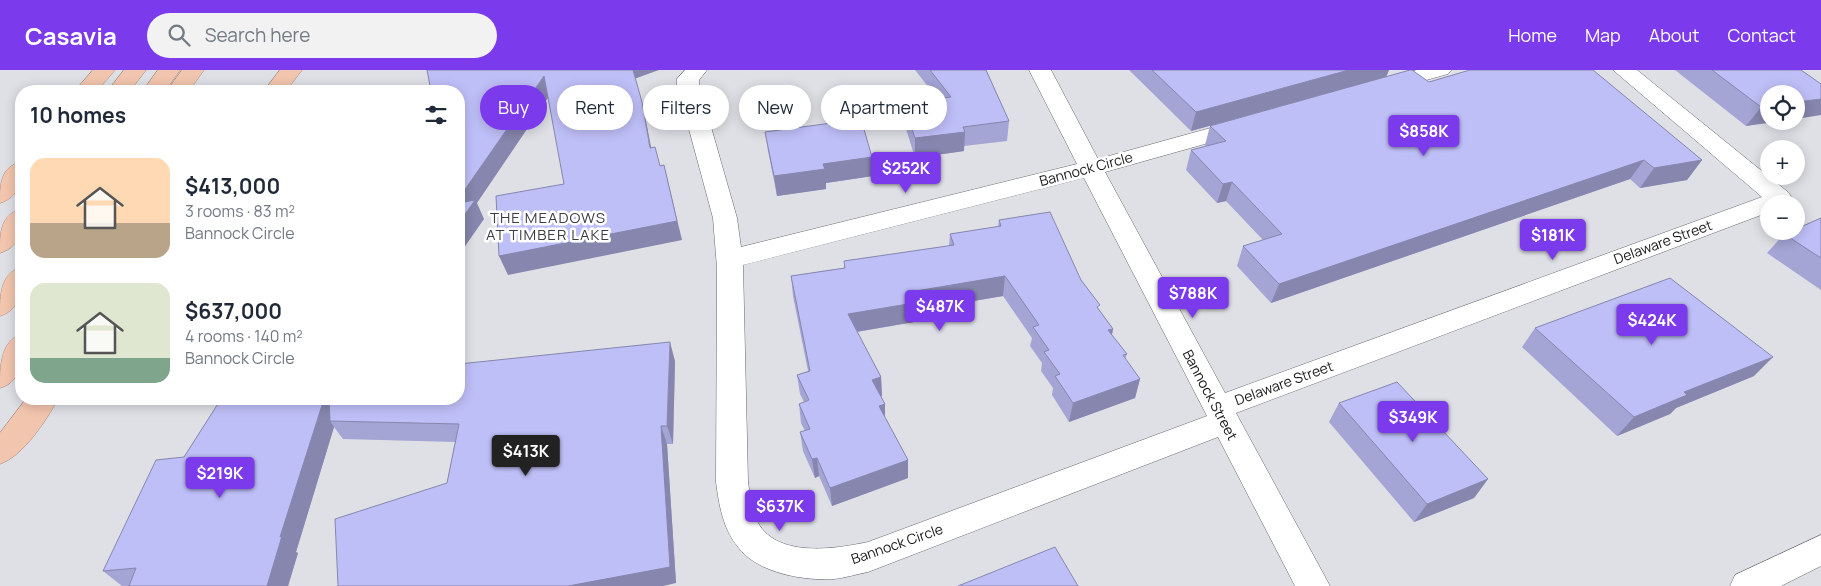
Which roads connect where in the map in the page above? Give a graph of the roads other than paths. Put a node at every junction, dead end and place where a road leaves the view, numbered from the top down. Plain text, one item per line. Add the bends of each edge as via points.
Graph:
1 (104, 70) edge
2 (135, 70) edge
3 (169, 70) edge
4 (193, 70) edge
5 (291, 70) edge
6 (696, 70) edge
7 (1040, 70) edge
8 (1441, 70) edge
9 (1624, 70) edge
10 (91, 85) edge
11 (124, 85) edge
12 (158, 85) edge
13 (182, 85) edge
14 (280, 85) edge
15 (1365, 92) edge
16 (1260, 121) edge
17 (1092, 168) junction
18 (15, 176) edge
19 (0, 195) edge
20 (15, 225) edge
21 (0, 244) edge
22 (729, 259) junction
23 (15, 285) edge
24 (0, 306) edge
25 (15, 353) edge
26 (0, 377) edge
27 (38, 405) edge
28 (1221, 415) junction
29 (0, 451) edge
30 (1821, 550) edge
31 (1313, 586) edge
32 (1748, 586) edge

1 - 10 highway
2 - 11 highway
3 - 12 highway
4 - 13 highway
5 - 14 highway
6 - 22 street, Bannock Circle via 688,85 725,218
7 - 17 street, Bannock Street
8 - 15 street
9 - 28 street, Delaware Street via 1780,199
16 - 17 street, Bannock Circle
17 - 22 street, Bannock Circle
17 - 28 street, Bannock Street
18 - 19 highway
20 - 21 highway
22 - 28 street, Bannock Circle via 732,482 737,514 749,538 781,558 835,564 868,557
23 - 24 highway
25 - 26 highway
27 - 29 highway
28 - 31 street, Bannock Street
30 - 32 street

